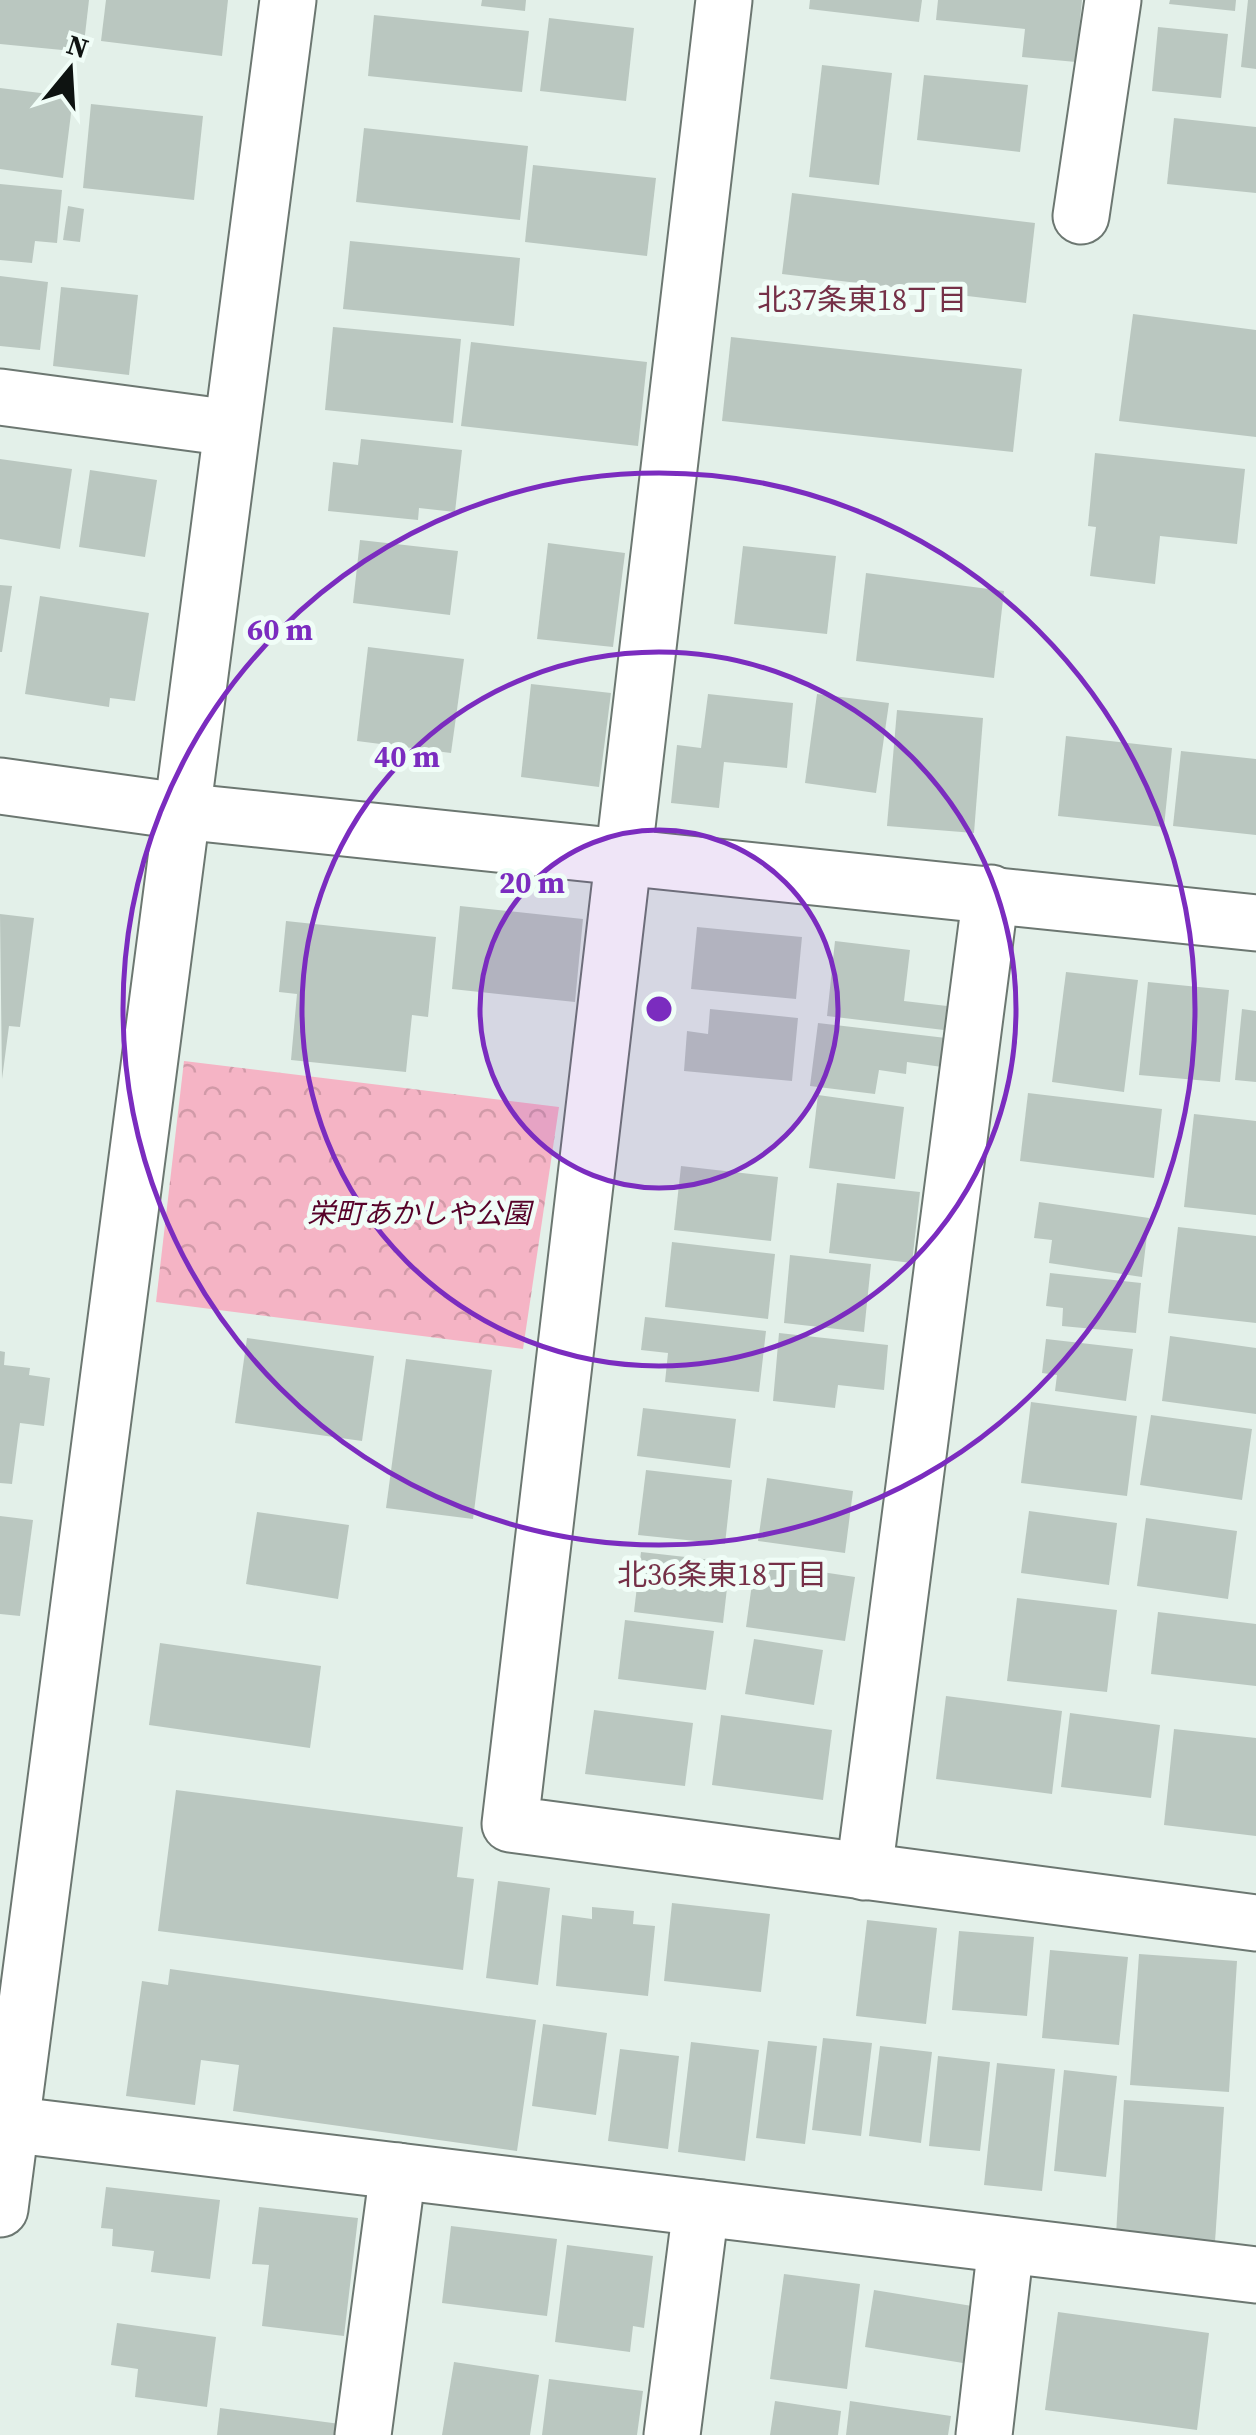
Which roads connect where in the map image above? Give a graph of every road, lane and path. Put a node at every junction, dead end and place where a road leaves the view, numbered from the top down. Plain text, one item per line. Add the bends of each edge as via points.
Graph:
1 (288, 0) edge
2 (724, 0) edge
3 (1113, 0) edge
4 (1081, 216) dead end
5 (0, 397) edge
6 (231, 428) junction
7 (0, 786) edge
8 (180, 811) junction
9 (624, 856) junction
10 (991, 893) junction
11 (1256, 923) edge
12 (864, 1872) junction
13 (1256, 1924) edge
14 (5, 2124) edge
15 (398, 2171) junction
16 (701, 2208) junction
17 (0, 2209) edge
18 (1006, 2245) junction
19 (1256, 2275) edge
20 (363, 2435) edge
21 (672, 2435) edge
22 (984, 2435) edge

1 - 6 street
2 - 9 street
3 - 4 street
5 - 6 street
6 - 8 street
7 - 8 street
8 - 9 street
8 - 14 street
9 - 10 street
9 - 12 street via 510,1824
10 - 11 street
10 - 12 street
12 - 13 street
14 - 15 street
14 - 17 street
15 - 16 street
15 - 20 street
16 - 18 street
16 - 21 street
18 - 19 street
18 - 22 street

